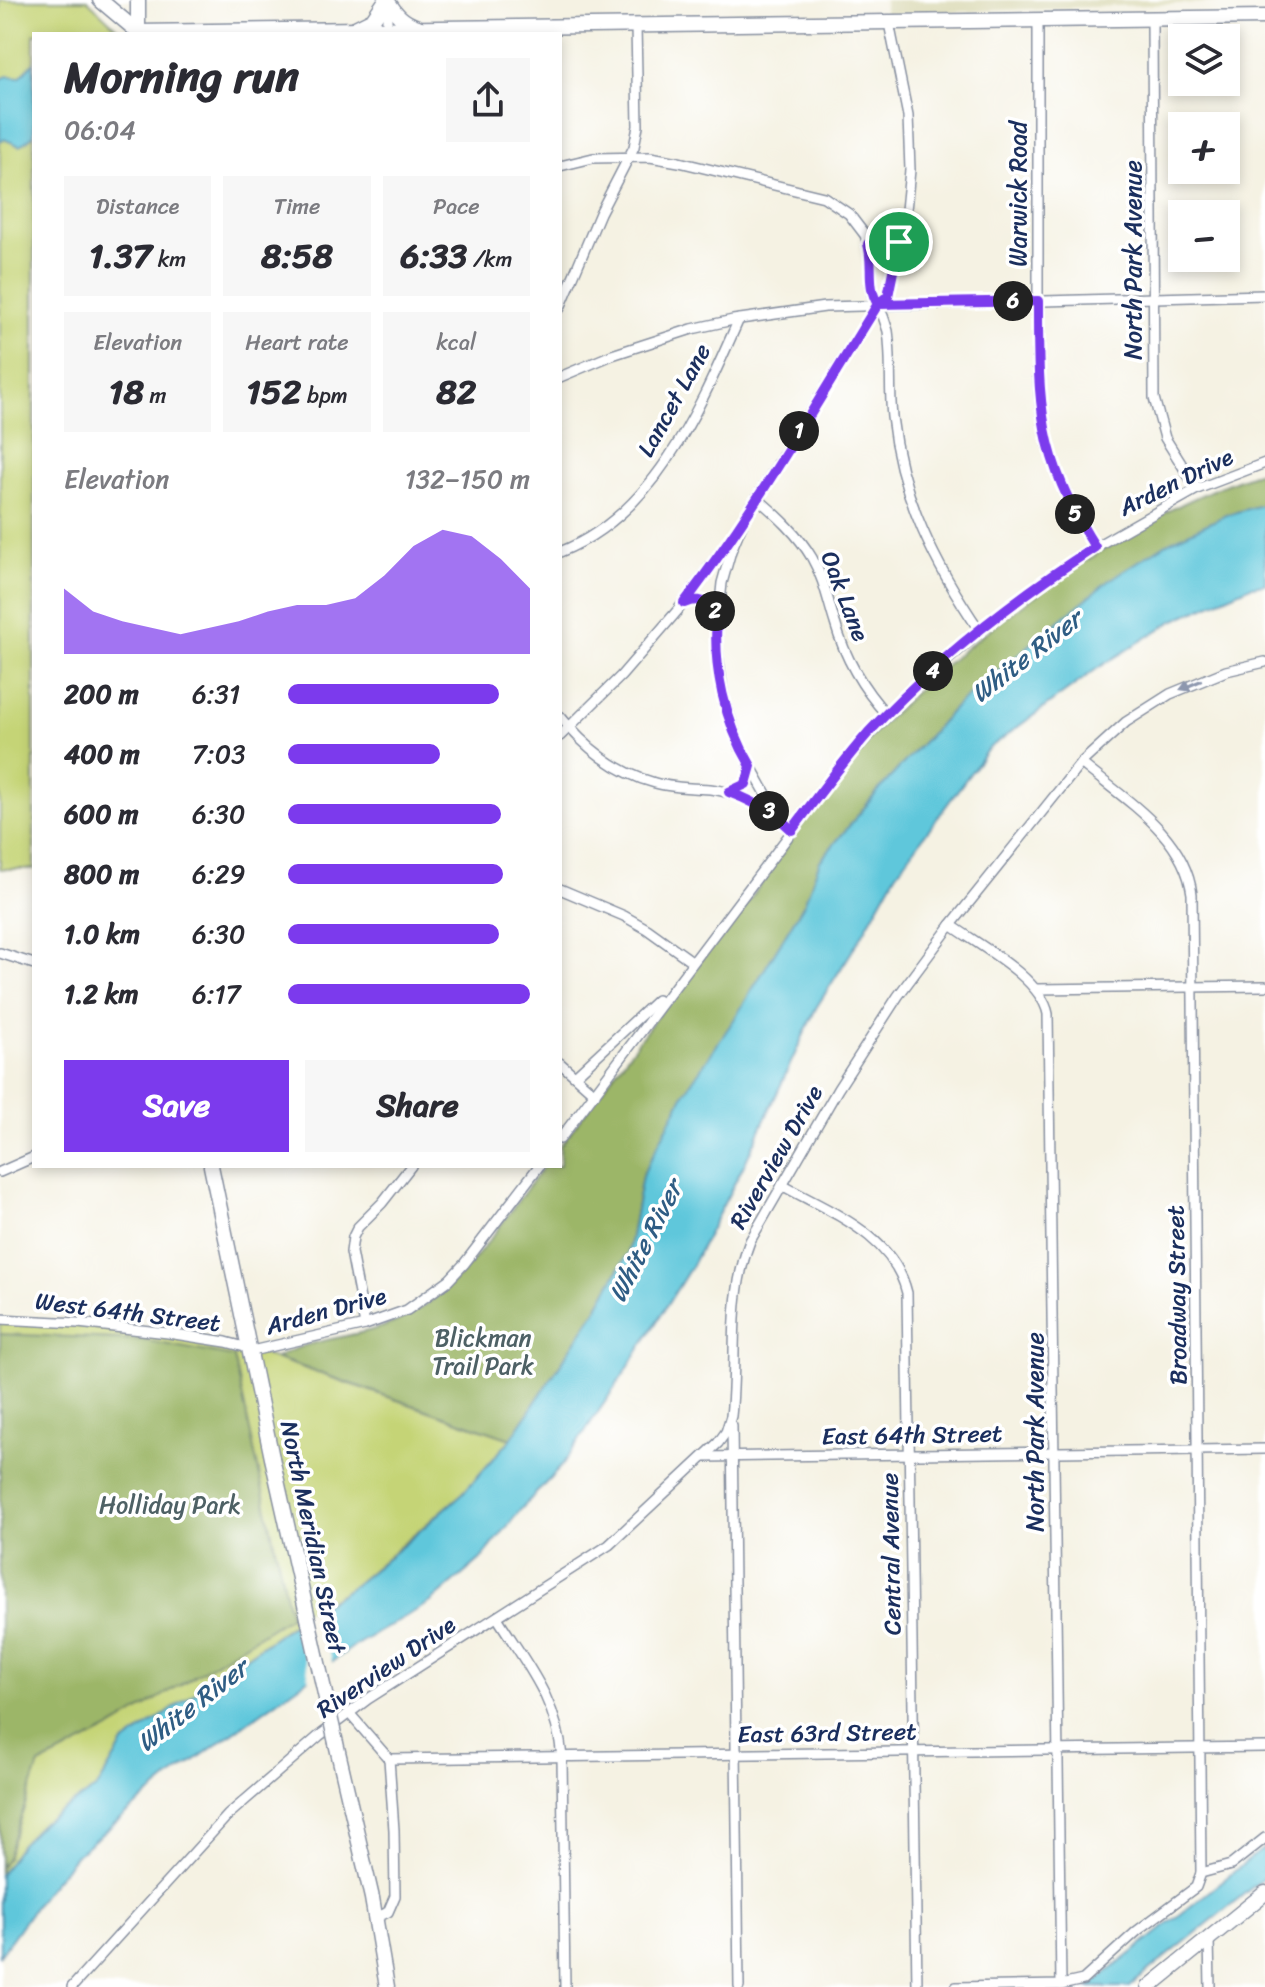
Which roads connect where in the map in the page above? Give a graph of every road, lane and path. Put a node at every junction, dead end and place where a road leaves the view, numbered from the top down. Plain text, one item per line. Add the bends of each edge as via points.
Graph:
1 (100, 0) edge
2 (138, 0) edge
3 (387, 0) edge
4 (1265, 17) edge
5 (1152, 19) junction
6 (1038, 20) junction
7 (889, 23) junction
8 (636, 26) junction
9 (422, 29) junction
10 (352, 30) junction
11 (137, 32) edge
12 (138, 32) edge
13 (209, 32) edge
14 (387, 32) edge
15 (629, 156) junction
16 (562, 166) edge
17 (899, 242) junction
18 (868, 244) junction
19 (1265, 295) edge
20 (1153, 298) junction
21 (1038, 301) junction
22 (562, 303) edge
23 (878, 304) junction
24 (739, 319) junction
25 (562, 376) edge
26 (1265, 463) edge
27 (1197, 489) junction
28 (757, 498) junction
29 (745, 517) junction
30 (1095, 547) junction
31 (562, 551) edge
32 (684, 603) junction
33 (717, 616) junction
34 (980, 631) junction
35 (1265, 662) edge
36 (887, 715) junction
37 (562, 719) edge
38 (568, 727) junction
39 (562, 734) edge
40 (1081, 763) junction
41 (751, 766) junction
42 (729, 792) junction
43 (779, 817) junction
44 (792, 830) junction
45 (562, 890) edge
46 (951, 925) junction
47 (0, 953) edge
48 (693, 962) junction
49 (32, 963) edge
50 (675, 984) junction
51 (1265, 986) edge
52 (1194, 987) junction
53 (1037, 989) junction
54 (562, 1065) edge
55 (575, 1076) junction
56 (595, 1094) junction
57 (562, 1136) edge
58 (32, 1158) edge
59 (211, 1168) edge
60 (409, 1168) edge
61 (537, 1168) edge
62 (0, 1172) edge
63 (782, 1185) junction
64 (0, 1319) edge
65 (365, 1325) junction
66 (250, 1350) junction
67 (732, 1405) junction
68 (1265, 1449) edge
69 (1199, 1450) junction
70 (1055, 1453) junction
71 (910, 1455) junction
72 (704, 1457) junction
73 (731, 1457) junction
74 (497, 1617) junction
75 (349, 1713) junction
76 (1265, 1747) edge
77 (1202, 1748) junction
78 (1057, 1750) junction
79 (914, 1752) junction
80 (736, 1754) junction
81 (562, 1757) junction
82 (389, 1759) junction
83 (1265, 1838) edge
84 (1201, 1873) junction
85 (1265, 1893) edge
86 (376, 1918) junction
87 (1209, 1939) junction
88 (1061, 1985) junction
89 (72, 1987) edge
90 (387, 1987) edge
91 (565, 1987) edge
92 (739, 1987) edge
93 (917, 1987) edge
94 (956, 1987) edge
95 (1149, 1987) edge
96 (1210, 1987) edge

1 - 11 main road
2 - 12 main road
3 - 9 main road via 406,24
3 - 10 main road via 373,19
3 - 14 street
4 - 5 main road
5 - 6 main road
5 - 20 street, North Park Avenue
6 - 7 main road
6 - 21 street, Warwick Road
7 - 8 main road
7 - 17 street via 910,144
8 - 9 main road
8 - 15 street via 638,130
9 - 14 main road
10 - 13 main road
10 - 14 main road
15 - 16 street
15 - 18 street via 670,160 824,197 849,214
15 - 22 street
17 - 18 street
17 - 23 street via 888,296
18 - 23 street via 872,294
19 - 20 street
20 - 21 street
20 - 27 street, North Park Avenue via 1157,412 1170,448
21 - 23 street
21 - 30 street, Warwick Road via 1038,387 1048,446 1067,499
23 - 24 street
23 - 28 street
23 - 34 street via 888,334 892,415 908,497 941,571
24 - 25 street via 652,341
24 - 31 street, Lancet Lane via 693,417 650,482 618,518
26 - 27 street, Arden Drive
27 - 30 street, Arden Drive
28 - 29 street
28 - 36 street, Oak Lane via 807,549 849,660 869,696
29 - 32 street
29 - 33 street via 725,570
30 - 34 street, Arden Drive
32 - 33 street via 704,601
32 - 38 street
33 - 41 street via 724,700
34 - 36 street, Arden Drive
35 -> 40 street, Riverview Drive via 1170,694 1126,722
36 - 44 street, Arden Drive via 857,745
37 - 38 street
38 - 39 street
38 - 42 street via 609,763 646,781
40 - 46 street, Riverview Drive
40 - 52 street, Broadway Street via 1169,838 1181,857 1192,894
41 - 42 street via 746,784
41 - 43 street
42 - 43 street
43 - 44 street
44 - 48 street, Arden Drive
45 - 48 street via 624,916
46 - 53 street
46 - 63 street, Riverview Drive via 854,1063
47 - 49 street
48 - 50 street, Arden Drive
50 - 55 street, Arden Drive
50 - 56 street, Arden Drive
51 - 52 street
52 - 53 street
52 - 69 street, Broadway Street
53 - 70 street, North Park Avenue via 1049,1020
54 - 55 street
55 - 56 street
56 - 57 street, Arden Drive
58 - 62 street
59 - 66 main road, North Meridian Street
60 - 65 street via 353,1237 351,1252
61 - 65 street, Arden Drive via 449,1280 407,1310
63 - 67 street, Riverview Drive via 753,1234 737,1285
63 - 71 street, Central Avenue via 869,1235 898,1268 908,1300
64 - 66 street, West 64th Street via 168,1333
65 - 66 street, Arden Drive
66 - 86 main road, North Meridian Street, bridge
67 - 72 street, Riverview Drive via 726,1432
67 - 73 street
68 - 69 street, East 64th Street
69 - 70 street, East 64th Street
69 - 77 street, Broadway Street
70 - 71 street, East 64th Street
70 - 78 street, North Park Avenue
71 - 73 street, East 64th Street
71 - 79 street, Central Avenue
72 - 73 street, East 64th Street
72 - 74 street, Riverview Drive via 609,1545
73 - 80 street
74 - 75 street, Riverview Drive
74 - 81 street via 553,1710
75 - 82 street
75 - 89 street, Riverview Drive via 238,1805
76 - 77 street, East 63rd Street
77 - 78 street, East 63rd Street
77 - 84 street, Broadway Street
78 - 79 street, East 63rd Street
78 - 88 street, North Park Avenue
79 - 80 street, East 63rd Street
79 - 93 street, Central Avenue
80 - 81 street, East 63rd Street
80 - 92 street
81 - 82 street, East 63rd Street
81 - 91 street
82 - 86 street via 395,1896 388,1912
83 - 84 street via 1231,1865
84 - 88 street via 1196,1887 1083,1980
85 - 87 main road
86 - 90 main road, North Meridian Street
87 - 95 main road
87 - 96 street
88 - 94 street

